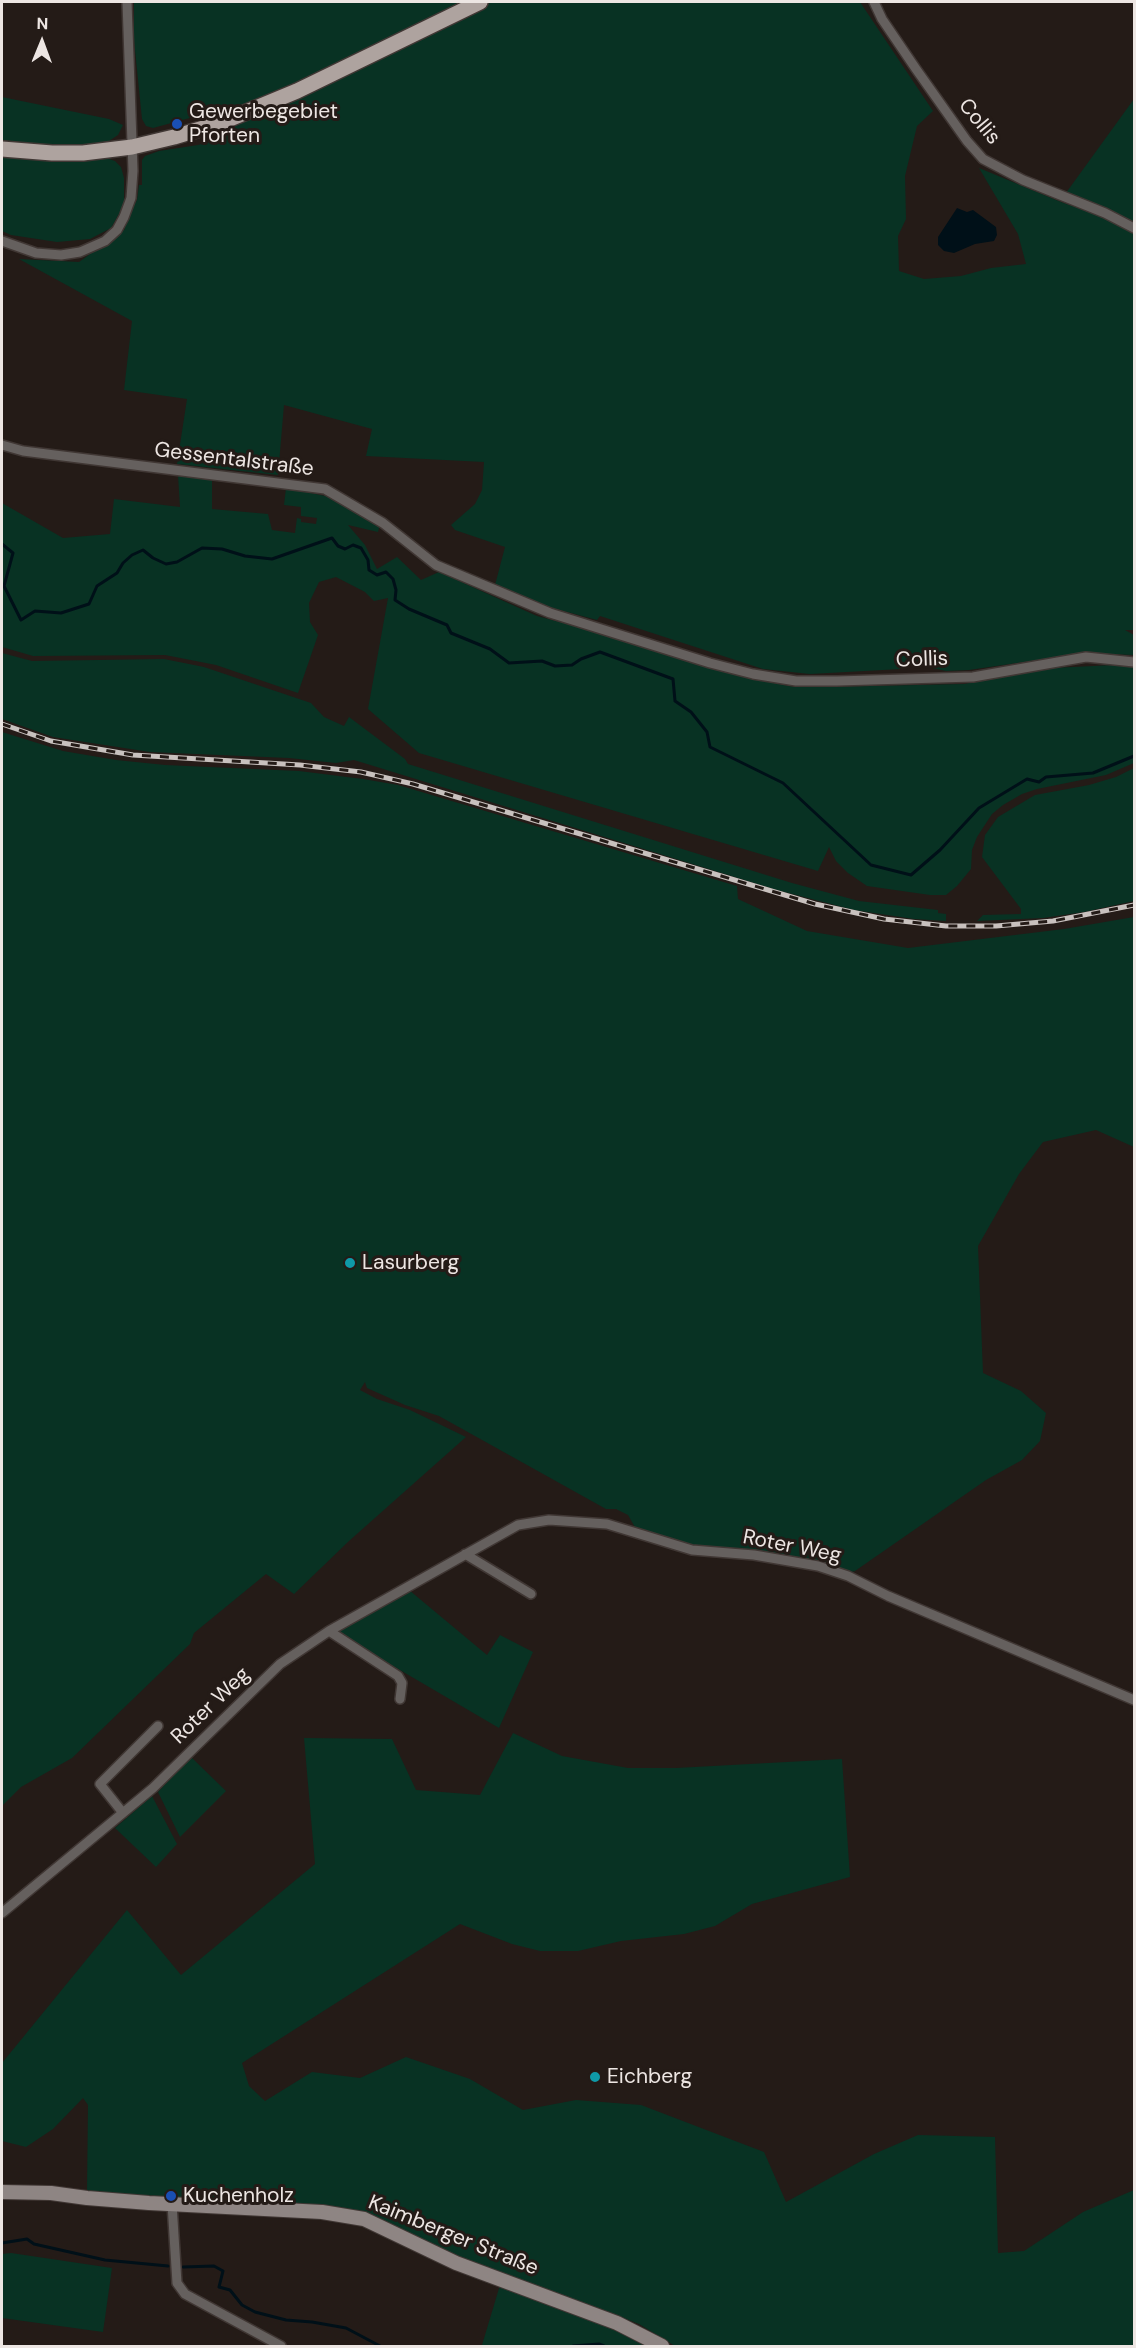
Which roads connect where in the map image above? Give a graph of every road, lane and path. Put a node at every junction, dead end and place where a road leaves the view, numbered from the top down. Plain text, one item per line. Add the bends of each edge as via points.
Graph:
1 (127, 2) edge
2 (480, 2) edge
3 (873, 2) edge
4 (132, 147) junction
5 (2, 148) edge
6 (1134, 228) edge
7 (2, 241) edge
8 (2, 445) edge
9 (1134, 662) edge
10 (710, 663) joint
11 (465, 1554) junction
12 (531, 1594) dead end
13 (329, 1631) junction
14 (400, 1699) dead end
15 (1134, 1700) edge
16 (158, 1726) dead end
17 (123, 1813) junction
18 (2, 1913) edge
19 (2, 2192) edge
20 (172, 2204) junction
21 (281, 2346) edge
22 (662, 2346) edge

1 - 4 street
2 - 4 main road via 252,110
3 - 6 street, Collis via 910,61 983,159
4 - 5 main road via 72,153
4 - 7 street via 131,198 117,230 105,241 61,255 36,253
8 - 10 street, Gessentalstraße via 23,451 325,489 383,523 436,565 550,613
9 - 10 street, Collis via 1086,657 973,677 837,681 796,681
11 - 12 street
11 - 13 street, Roter Weg
11 - 15 street, Roter Weg via 518,1525 549,1520 607,1524 692,1550 818,1566
13 - 14 street via 398,1676 402,1683
13 - 17 street, Roter Weg via 280,1664
16 - 17 street, Roter Weg via 100,1784
17 - 18 street, Roter Weg
19 - 20 main road, Kaimberger Straße
20 - 21 street via 177,2283 185,2294
20 - 22 main road, Kaimberger Straße via 322,2212 364,2219 456,2263 617,2322

